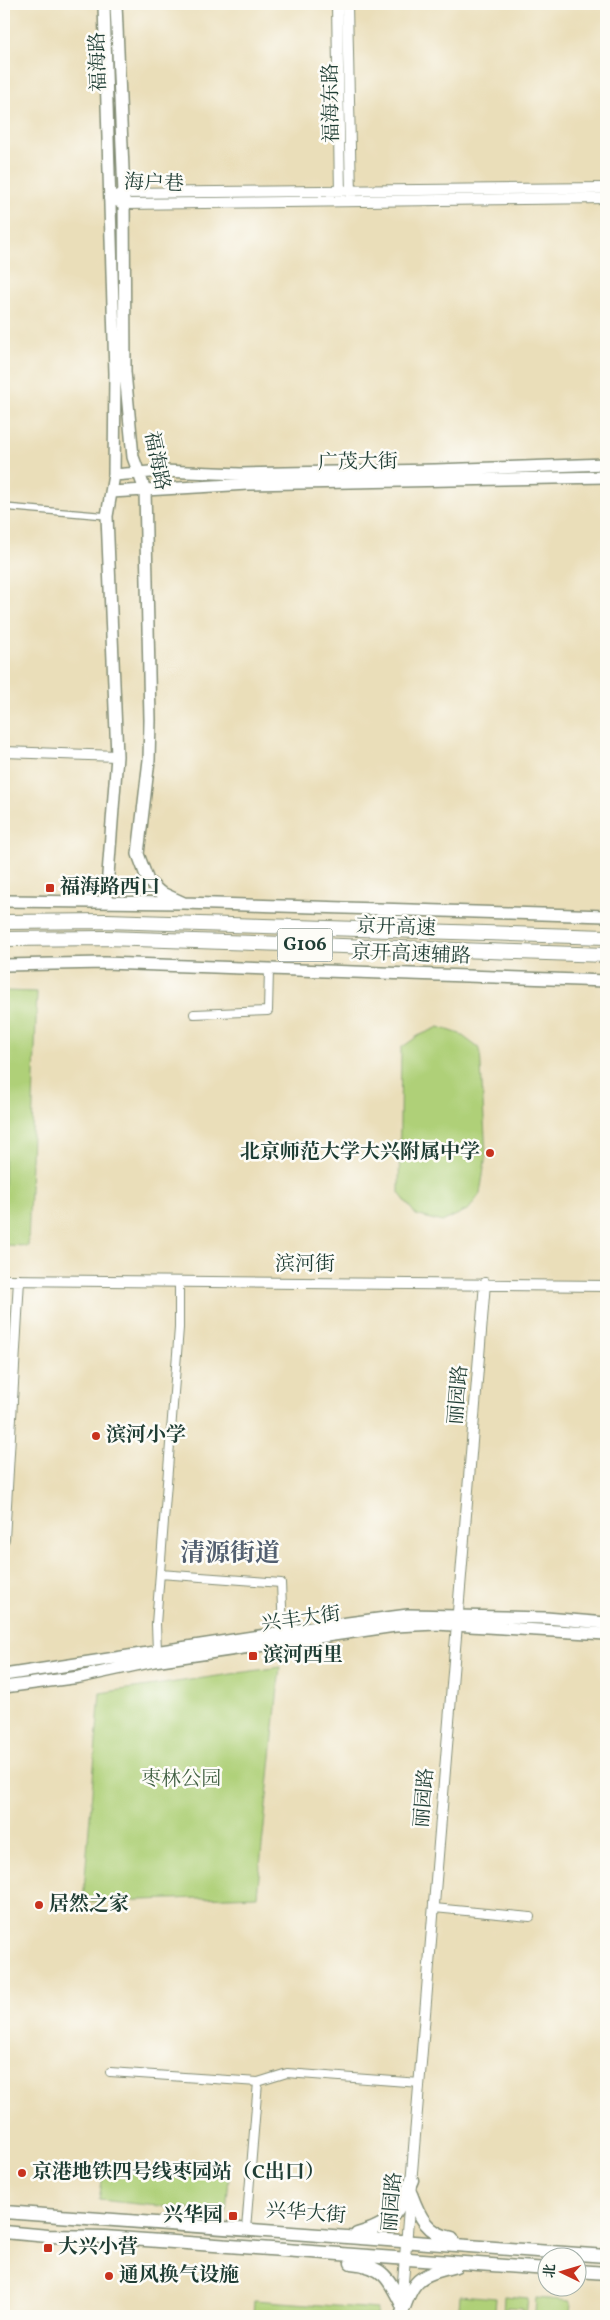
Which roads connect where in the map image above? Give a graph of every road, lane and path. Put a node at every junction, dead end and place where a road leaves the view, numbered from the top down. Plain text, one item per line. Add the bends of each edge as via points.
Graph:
1 (104, 4) edge
2 (116, 4) edge
3 (337, 4) edge
4 (347, 4) edge
5 (606, 188) edge
6 (340, 190) junction
7 (351, 190) junction
8 (109, 198) junction
9 (124, 198) junction
10 (606, 198) edge
11 (340, 201) junction
12 (351, 202) junction
13 (606, 464) edge
14 (140, 473) junction
15 (114, 474) junction
16 (604, 478) edge
17 (145, 490) junction
18 (110, 492) junction
19 (4, 508) edge
20 (107, 516) junction
21 (4, 752) edge
22 (117, 756) junction
23 (4, 901) edge
24 (106, 901) junction
25 (184, 903) junction
26 (606, 916) edge
27 (4, 922) edge
28 (606, 937) edge
29 (4, 939) edge
30 (606, 955) edge
31 (4, 964) edge
32 (270, 969) junction
33 (606, 981) edge
34 (194, 1014) dead end
35 (4, 1280) edge
36 (19, 1280) junction
37 (179, 1281) junction
38 (485, 1283) junction
39 (606, 1286) edge
40 (4, 1539) edge
41 (160, 1574) junction
42 (457, 1620) junction
43 (606, 1623) edge
44 (283, 1632) junction
45 (606, 1634) edge
46 (157, 1651) junction
47 (4, 1674) edge
48 (4, 1687) edge
49 (434, 1908) junction
50 (530, 1917) dead end
51 (110, 2072) dead end
52 (258, 2082) junction
53 (420, 2083) junction
54 (412, 2180) junction
55 (411, 2194) junction
56 (4, 2208) edge
57 (4, 2212) edge
58 (21, 2214) junction
59 (246, 2229) junction
60 (6, 2233) edge
61 (349, 2236) junction
62 (408, 2240) junction
63 (476, 2246) junction
64 (324, 2253) junction
65 (606, 2256) edge
66 (406, 2259) junction
67 (466, 2263) junction
68 (538, 2268) edge
69 (588, 2272) edge
70 (606, 2274) edge
71 (401, 2313) edge

1 - 8 main road, 福海路
2 - 9 main road, 福海路
3 - 6 street, 福海东路
4 - 7 street, 福海东路
5 - 7 street, 海户巷
6 - 7 street, 海户巷
6 - 9 street, 海户巷
6 - 11 street, 福海东路
7 - 12 street, 福海东路
8 - 9 street, 海户巷
8 - 15 main road, 福海路 via 116,373
9 - 11 street, 海户巷
9 - 14 main road, 福海路 via 125,372 133,457
10 - 12 street, 海户巷
11 - 12 street, 海户巷
13 - 14 main road, 广茂大街 via 240,474
14 - 15 main road, 广茂大街
14 - 17 main road, 福海路
15 - 18 main road, 福海路
16 - 17 main road, 广茂大街 via 248,484
17 - 18 main road, 广茂大街
17 - 25 main road, 福海路 via 150,727 138,854 148,881 160,892
18 - 20 main road, 福海路
19 - 20 street
20 - 22 main road, 福海路
21 - 22 street
22 - 24 main road, 福海路
23 - 24 main road
24 - 25 main road
25 - 26 main road
27 - 28 highway, 京开高速 / G106 via 107,921
29 - 30 highway, 京开高速 / G106 via 106,938
31 - 32 main road, 京开高速辅路 via 105,963
32 - 33 main road, 京开高速辅路
32 - 34 street via 268,1011
35 - 36 street, 滨河街
36 - 37 street, 滨河街
36 - 40 street
37 - 38 street, 滨河街
37 - 41 street via 179,1328
38 - 39 street, 滨河街
38 - 42 street, 丽园路
41 - 44 street via 281,1583
41 - 46 street
42 - 43 main road, 兴丰大街
42 - 44 main road, 兴丰大街 via 408,1615
42 - 45 main road, 兴丰大街
42 - 48 main road, 兴丰大街 via 154,1661
42 - 49 street, 丽园路
44 - 46 main road, 兴丰大街
46 - 47 main road, 兴丰大街
49 - 50 street
49 - 53 street, 丽园路
51 - 52 street
52 - 53 street via 287,2073
52 - 59 street
53 - 54 street, 丽园路
54 - 55 street, 丽园路
54 - 61 main road via 400,2207 385,2224
55 - 62 street, 丽园路
55 - 63 main road via 428,2228
56 - 58 main road
57 - 58 main road, 兴华大街
58 - 59 main road, 兴华大街
59 - 61 main road, 兴华大街
60 - 64 main road, 兴华大街
61 - 62 main road, 兴华大街
62 - 63 main road, 兴华大街
62 - 66 street, 丽园路
63 - 65 main road, 兴华大街
64 - 66 main road, 兴华大街
64 - 71 main road via 340,2262 374,2267 385,2275
66 - 67 main road, 兴华大街
66 - 71 street, 丽园路
67 - 68 main road, 兴华大街
67 - 71 main road via 416,2282
69 - 70 main road

